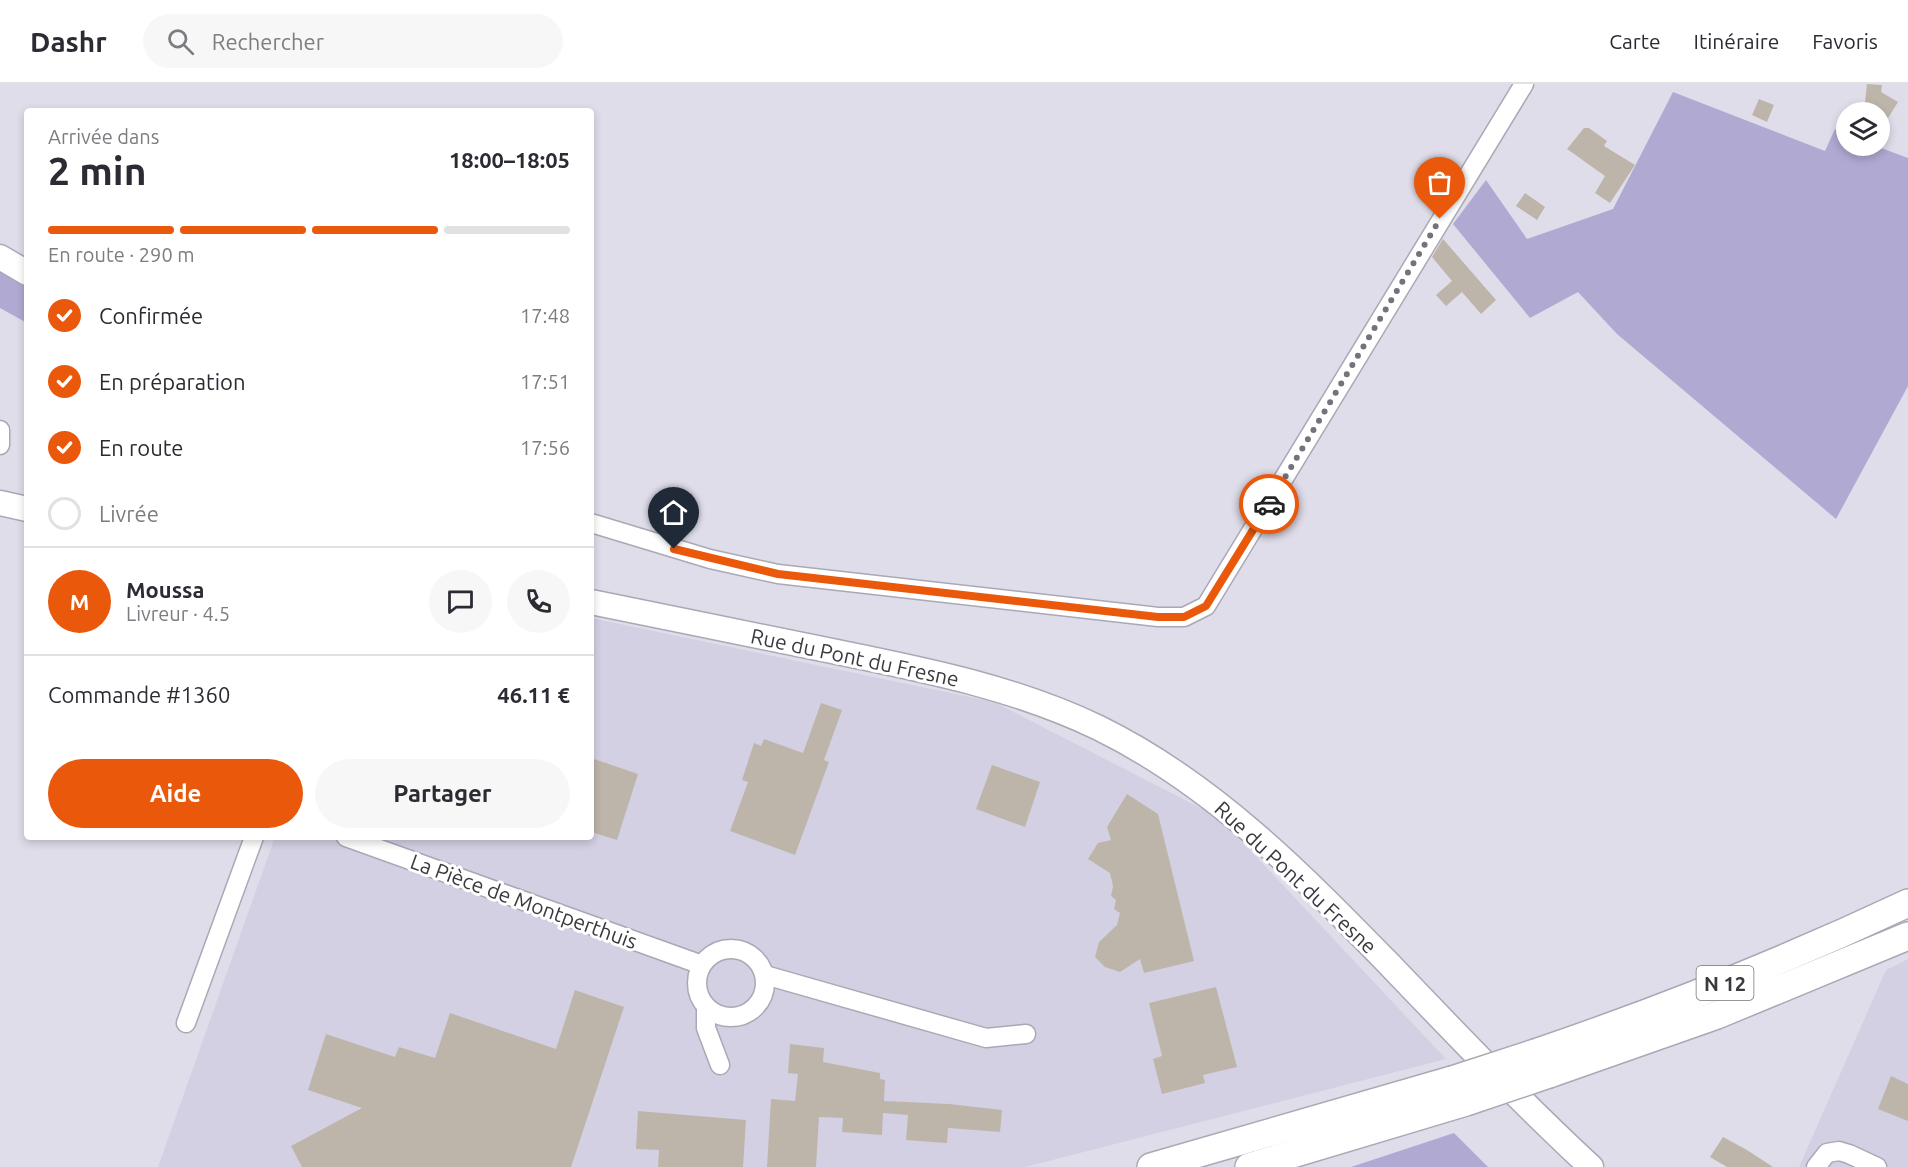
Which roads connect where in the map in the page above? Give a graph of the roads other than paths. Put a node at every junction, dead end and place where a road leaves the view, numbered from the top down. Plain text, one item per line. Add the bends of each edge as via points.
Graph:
1 (1524, 84) edge
2 (0, 257) edge
3 (24, 271) edge
4 (0, 430) edge
5 (0, 445) edge
6 (0, 503) edge
7 (24, 508) edge
8 (594, 524) edge
9 (594, 603) edge
10 (253, 840) edge
11 (354, 840) edge
12 (1908, 903) edge
13 (1908, 936) edge
14 (702, 965) junction
15 (765, 975) junction
16 (706, 1007) junction
17 (186, 1023) dead end
18 (1026, 1034) dead end
19 (1544, 1063) junction
20 (720, 1065) dead end
21 (1459, 1091) junction
22 (1822, 1160) edge
23 (1150, 1167) edge
24 (1249, 1167) edge
25 (1591, 1167) edge
26 (1877, 1167) edge

1 - 8 street via 1206,606 1184,617 778,574 710,559
2 - 3 main road
4 - 5 street
6 - 7 main road
9 - 25 main road, Rue du Pont du Fresne via 994,687 1100,728 1153,758 1207,793 1250,828
10 - 17 street
11 - 14 street, La Pièce de Montperthuis
12 - 19 highway, N 12
13 - 19 highway, N 12 via 1717,1015
14 - 15 street via 719,951 731,949 752,956
14 - 16 street via 697,987
15 - 16 street via 763,997 748,1014 726,1018
15 - 18 street via 986,1038
16 - 20 street via 706,1029
19 - 21 highway, N 12, bridge
21 - 23 highway, N 12
21 - 24 highway, N 12
22 - 26 street via 1839,1151

